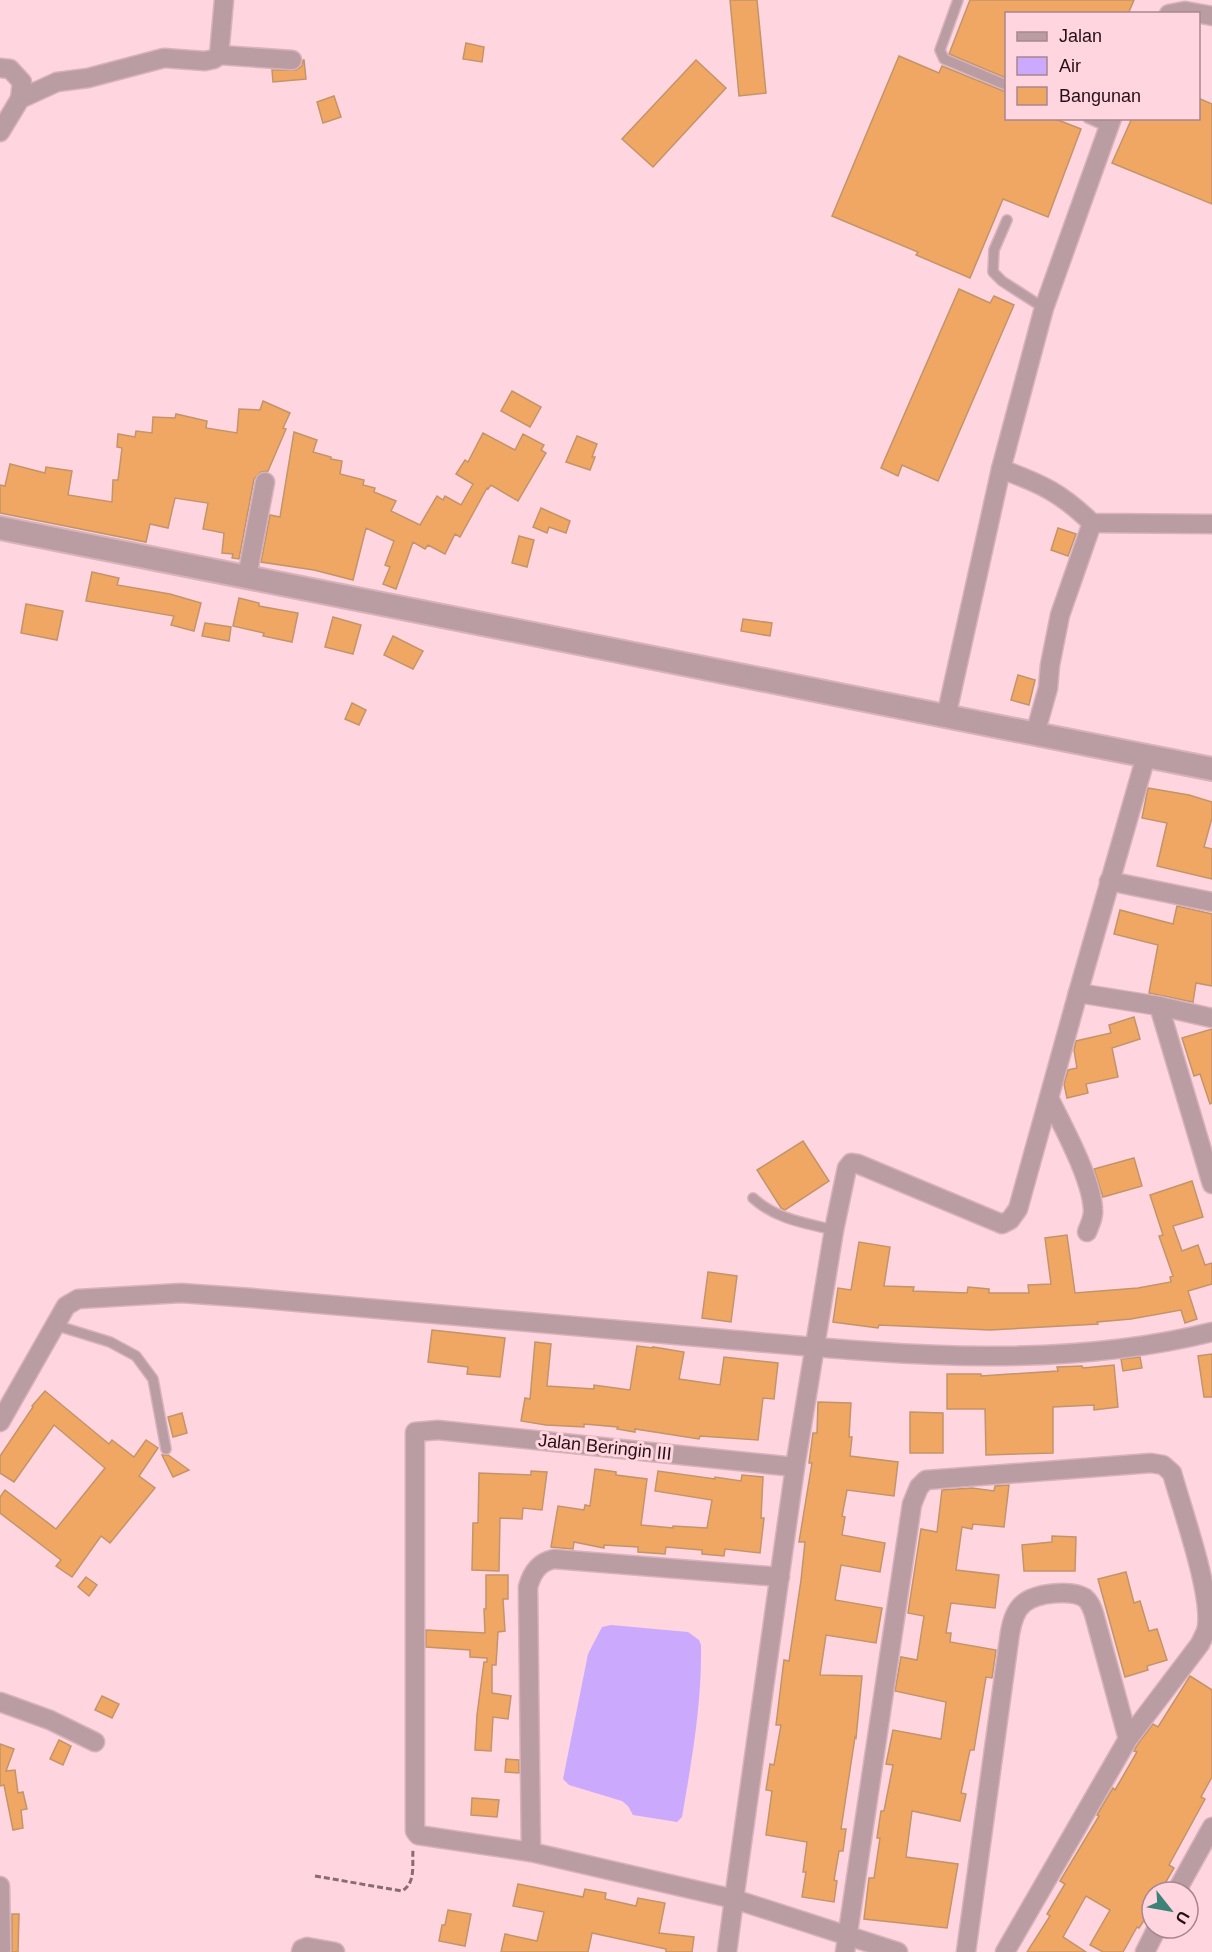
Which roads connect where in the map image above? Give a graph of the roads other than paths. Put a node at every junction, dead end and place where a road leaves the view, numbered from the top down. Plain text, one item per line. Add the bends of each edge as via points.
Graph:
1 (224, 0) edge
2 (958, 0) edge
3 (219, 55) junction
4 (292, 60) dead end
5 (0, 68) edge
6 (1005, 85) edge
7 (20, 99) junction
8 (1110, 123) edge
9 (0, 132) edge
10 (1007, 220) dead end
11 (1044, 308) junction
12 (1001, 469) junction
13 (265, 482) dead end
14 (1092, 523) junction
15 (1212, 524) edge
16 (0, 528) edge
17 (247, 577) junction
18 (946, 717) junction
19 (1035, 734) junction
20 (1146, 756) junction
21 (1212, 769) edge
22 (1109, 881) junction
23 (1212, 902) edge
24 (1078, 993) junction
25 (1159, 1006) junction
26 (1212, 1018) edge
27 (1049, 1098) junction
28 (1212, 1184) edge
29 (753, 1198) dead end
30 (834, 1230) junction
31 (1088, 1232) dead end
32 (55, 1325) junction
33 (1212, 1332) edge
34 (815, 1347) junction
35 (0, 1422) edge
36 (166, 1449) dead end
37 (795, 1467) junction
38 (780, 1577) junction
39 (0, 1702) edge
40 (1128, 1738) junction
41 (95, 1742) dead end
42 (1212, 1827) edge
43 (531, 1852) junction
44 (1183, 1880) edge
45 (0, 1886) edge
46 (734, 1899) junction
47 (846, 1944) edge
48 (1, 1952) edge
49 (301, 1952) edge
50 (335, 1952) edge
51 (727, 1952) edge
52 (898, 1952) edge
53 (966, 1952) edge
54 (1005, 1952) edge

1 - 3 street
2 - 6 lane via 941,55
3 - 4 street
3 - 7 street via 205,61 164,58 57,82
5 - 7 street via 10,69 22,82
7 - 9 street
8 - 11 street
10 - 11 lane via 994,250 993,272
11 - 12 street
12 - 14 street via 1065,498
12 - 18 street
13 - 17 street
14 - 15 street
14 - 19 street via 1060,615 1048,687
16 - 17 street
17 - 18 street
18 - 19 street
19 - 20 street
20 - 21 street
20 - 22 street
22 - 23 street
22 - 24 street
24 - 25 street
24 - 27 street
25 - 26 street
25 - 28 street
27 - 30 street via 1018,1209 1010,1220 1002,1224 850,1163
27 - 31 street via 1088,1185 1093,1209
29 - 30 lane via 784,1218
30 - 34 street
32 - 34 street via 66,1306 78,1299 181,1293
32 - 35 street
32 - 36 lane via 110,1342 136,1356 153,1379
33 - 34 street via 1115,1349 1022,1355 952,1356
34 - 37 street
37 - 38 street
37 - 43 street, Jalan Beringin III via 438,1430 416,1432 415,1831 418,1835
38 - 43 street via 554,1559 538,1566 528,1587
38 - 46 street
39 - 41 street
40 - 47 street via 1200,1644 1207,1629 1203,1579 1172,1473 1163,1465 1151,1463 926,1480 912,1504
40 - 53 street via 1088,1601 1070,1593 1026,1601 1017,1612 1010,1633
40 - 54 street
42 - 44 street
43 - 46 street
45 - 48 street
46 - 47 street
46 - 51 street
47 - 52 street
49 - 50 street via 308,1947

